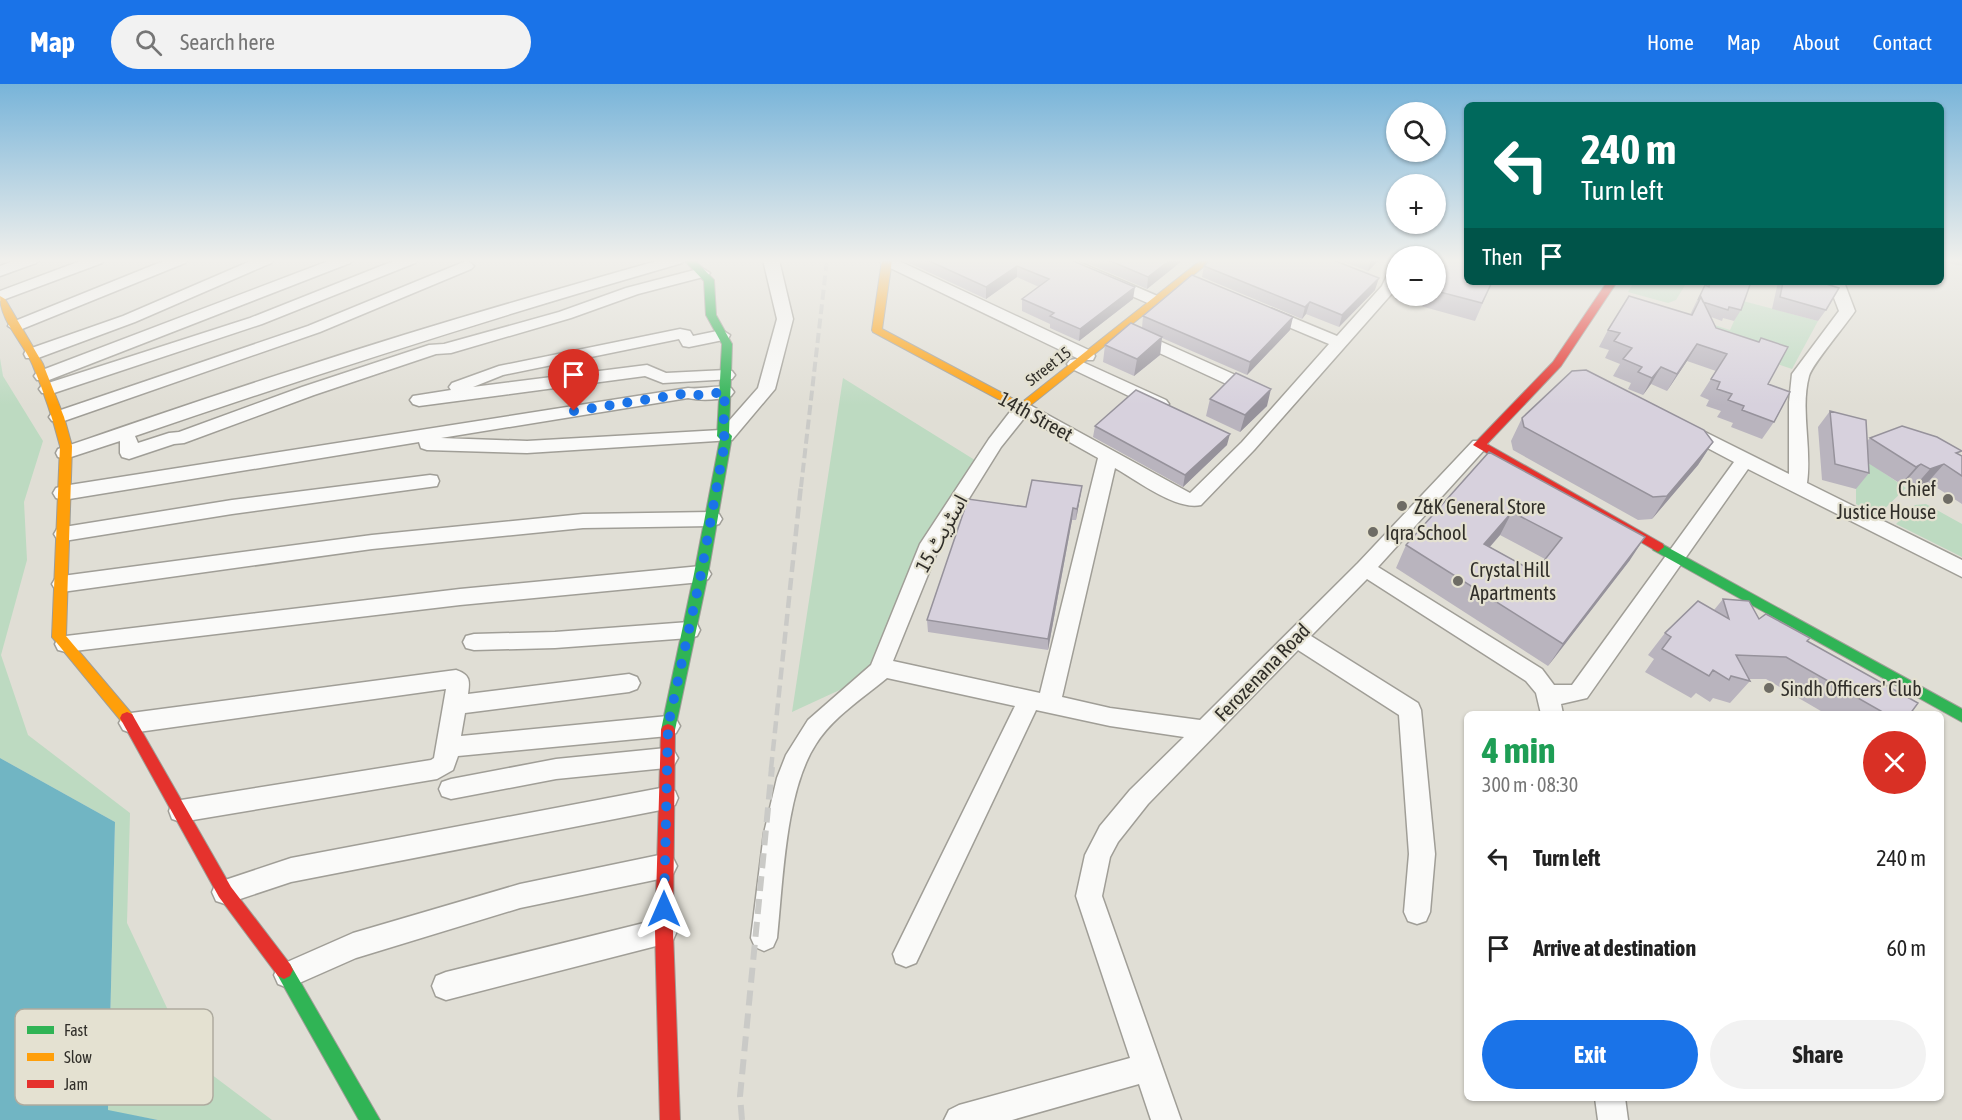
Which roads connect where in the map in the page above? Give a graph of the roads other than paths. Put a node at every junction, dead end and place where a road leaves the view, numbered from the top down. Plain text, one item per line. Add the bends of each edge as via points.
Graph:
1 (6, 308) edge
2 (39, 308) edge
3 (45, 308) edge
4 (154, 308) edge
5 (195, 308) edge
6 (219, 308) edge
7 (248, 308) edge
8 (288, 308) edge
9 (365, 308) edge
10 (510, 308) edge
11 (584, 308) edge
12 (711, 308) edge
13 (782, 308) edge
14 (880, 308) edge
15 (980, 308) edge
16 (1146, 308) edge
17 (1257, 308) edge
18 (1370, 308) edge
19 (1594, 308) edge
20 (1846, 308) edge
21 (12, 320) junction
22 (256, 321) junction
23 (1121, 328) junction
24 (722, 335) junction
25 (1340, 343) junction
26 (1081, 360) junction
27 (1557, 364) junction
28 (40, 372) junction
29 (1578, 374) edge
30 (725, 383) junction
31 (1284, 404) junction
32 (1022, 408) junction
33 (1173, 410) edge
34 (58, 417) junction
35 (1672, 423) edge
36 (124, 432) junction
37 (420, 435) junction
38 (724, 436) junction
39 (1226, 436) edge
40 (1479, 445) junction
41 (1248, 446) junction
42 (65, 453) junction
43 (1108, 456) junction
44 (1745, 460) junction
45 (430, 481) dead end
46 (1797, 486) junction
47 (63, 493) junction
48 (711, 519) junction
49 (64, 534) junction
50 (1675, 556) junction
51 (1365, 568) junction
52 (1962, 569) edge
53 (701, 574) junction
54 (62, 584) junction
55 (689, 630) junction
56 (1297, 638) junction
57 (474, 642) dead end
58 (66, 644) junction
59 (883, 668) junction
60 (629, 683) dead end
61 (1039, 702) junction
62 (1551, 704) edge
63 (454, 705) junction
64 (1962, 716) edge
65 (131, 723) junction
66 (668, 726) junction
67 (1206, 730) junction
68 (447, 747) junction
69 (666, 758) junction
70 (451, 789) dead end
71 (666, 798) junction
72 (181, 811) junction
73 (664, 866) junction
74 (225, 892) junction
75 (1417, 912) dead end
76 (664, 931) junction
77 (764, 938) dead end
78 (906, 954) dead end
79 (288, 975) junction
80 (446, 986) dead end
81 (1148, 1067) junction
82 (1610, 1101) edge
83 (370, 1120) edge
84 (670, 1120) edge
85 (959, 1120) edge
86 (1166, 1120) edge
87 (1613, 1120) edge

1 - 21 street
2 - 21 street
3 - 21 street
4 - 28 street
5 - 28 street
6 - 28 street
7 - 22 street
8 - 22 street
9 - 34 street
10 - 36 street
11 - 36 street via 435,349 178,440 176,436 129,453 129,440
12 - 24 street
13 - 38 street via 784,319 766,388
14 - 32 street, 14th Street via 877,330
15 - 26 street
16 - 23 street, Street 15
17 - 25 street
18 - 25 street
19 - 27 street, Ferozenana Road
20 - 46 street via 1802,374
21 - 28 street
22 - 28 street
23 - 26 street, Street 15
23 - 31 street
24 - 30 street via 726,344
24 - 30 street via 689,342 683,334 499,371 425,399 650,370 663,378
25 - 31 street
26 - 32 street, Street 15
26 - 33 street
27 - 29 street
27 - 40 street, Ferozenana Road
28 - 34 street
30 - 37 street via 699,395 688,393
30 - 38 street
31 - 41 street
32 - 43 street, 14th Street
32 - 59 street, اسٹریٹ 15 via 930,544 881,664
34 - 42 street
35 - 44 street
36 - 42 street
37 - 38 street via 424,444 526,447
37 - 47 street
38 - 48 street
39 - 41 street
40 - 50 street
40 - 51 street, Ferozenana Road
41 - 43 street, 14th Street via 1194,500 1187,500
42 - 47 street
43 - 61 street
44 - 46 street
44 - 50 street
45 - 49 street
46 - 52 street
47 - 49 street
48 - 53 street
48 - 54 street via 583,521 384,541
49 - 54 street
50 - 62 street via 1579,692
50 - 64 street
51 - 56 street, Ferozenana Road
51 - 62 street via 1534,675 1545,685
53 - 55 street
53 - 58 street via 460,597
54 - 58 street via 59,637
55 - 57 street
55 - 66 street
56 - 67 street, Ferozenana Road
56 - 75 street via 1410,710 1422,854
58 - 65 street
59 - 61 street
59 - 77 street via 818,725 800,750 791,771 776,838
60 - 63 street
61 - 67 street via 1110,717
61 - 78 street
63 - 65 street via 459,681 456,679
63 - 68 street
65 - 72 street
66 - 68 street
66 - 69 street
67 - 81 street, Ferozenana Road via 1139,797 1109,834 1091,879 1089,896
68 - 72 street via 445,763 437,770
69 - 70 street via 556,769
69 - 71 street
71 - 73 street
71 - 74 street via 291,870
72 - 74 street
73 - 76 street
73 - 79 street via 520,896 353,946
74 - 79 street
76 - 80 street
76 - 84 street
79 - 83 street
81 - 85 street
81 - 86 street, Ferozenana Road
82 - 87 street

